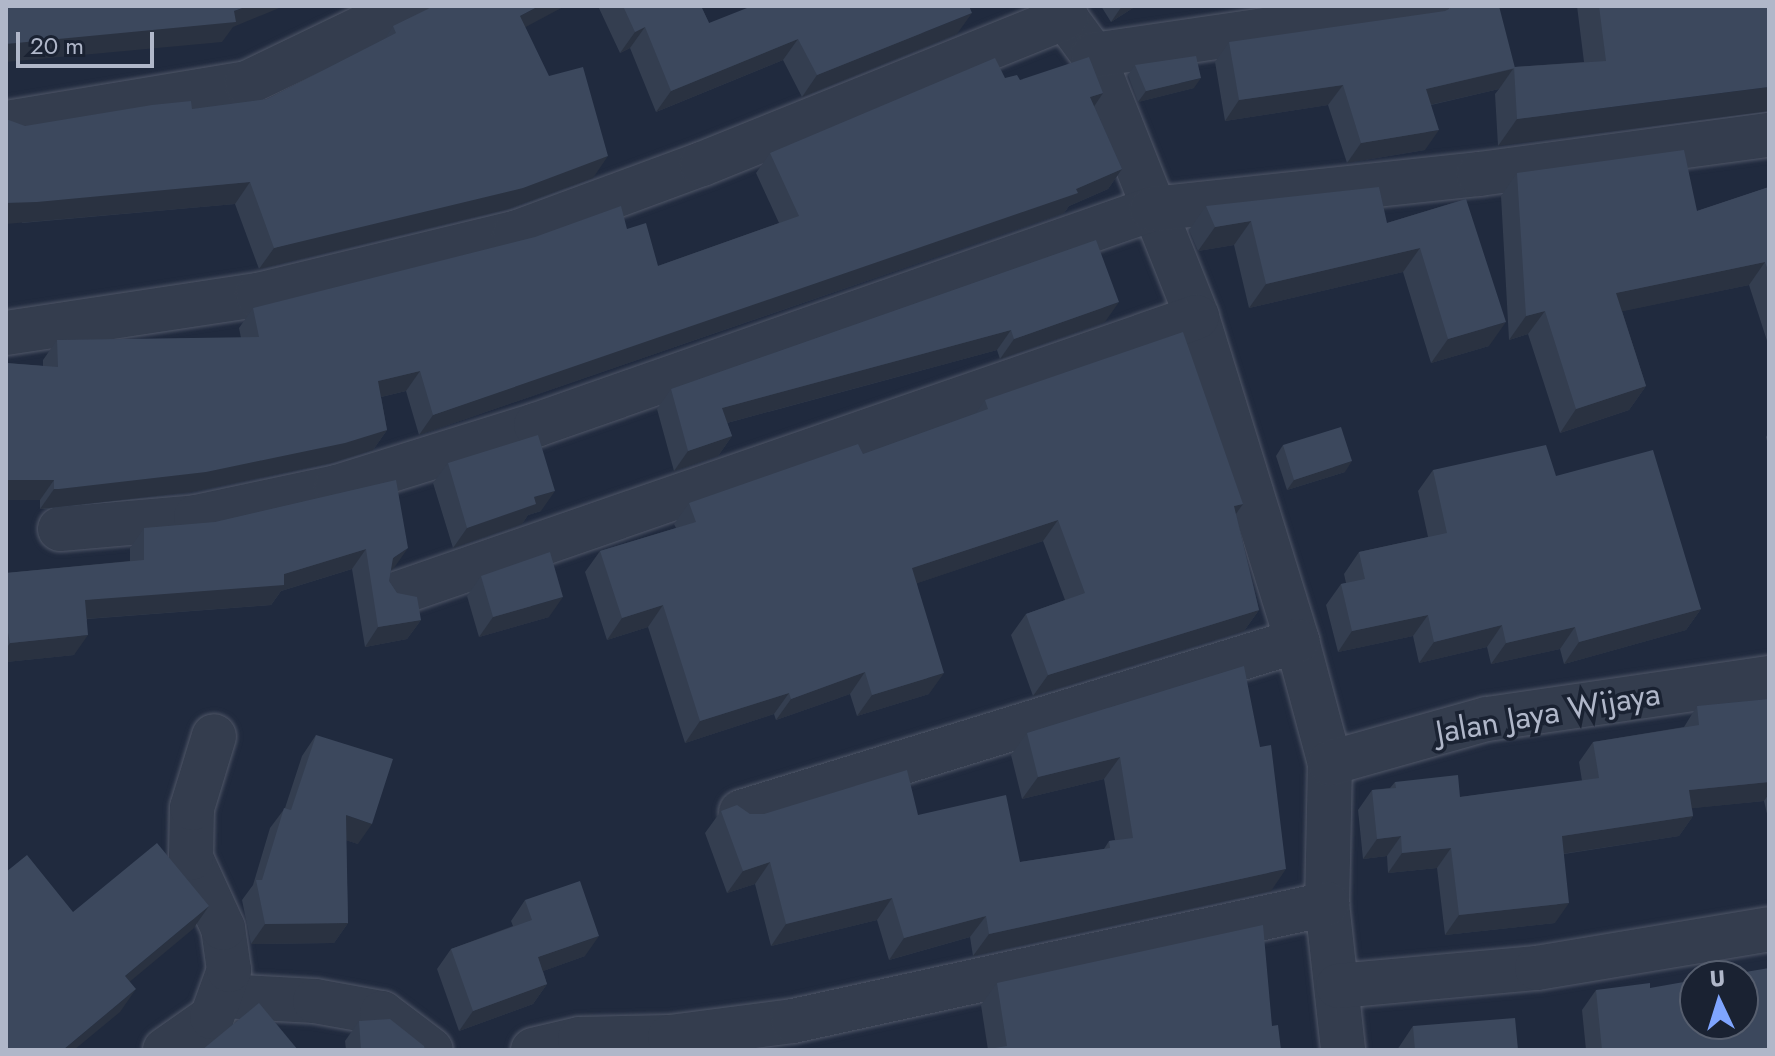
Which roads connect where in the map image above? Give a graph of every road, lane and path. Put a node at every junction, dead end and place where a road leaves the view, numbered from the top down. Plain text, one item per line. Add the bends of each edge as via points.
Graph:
1 (407, 6) edge
2 (1427, 6) edge
3 (1062, 12) edge
4 (1093, 55) junction
5 (6, 123) edge
6 (1769, 135) edge
7 (1152, 209) junction
8 (1197, 317) junction
9 (6, 333) edge
10 (60, 529) dead end
11 (399, 593) edge
12 (1297, 641) junction
13 (1769, 678) edge
14 (214, 736) dead end
15 (1330, 763) junction
16 (741, 812) edge
17 (1327, 904) junction
18 (1769, 929) edge
19 (1338, 986) junction
20 (223, 996) junction
21 (165, 1050) edge
22 (431, 1050) edge
23 (533, 1050) edge
24 (1343, 1050) edge

1 - 5 street via 247,83
2 - 4 street
3 - 4 street
3 - 9 street via 702,164 515,233 258,295
4 - 7 street
6 - 7 street via 1479,174
7 - 8 street
7 - 10 street via 536,425 337,487 196,517
8 - 11 street
8 - 12 street
12 - 15 street
12 - 16 street
13 - 15 street, Jalan Jaya Wijaya via 1487,719
14 - 20 street via 190,833 196,876 228,948
15 - 17 street
17 - 19 street
17 - 23 street via 793,1021 670,1037 580,1039
18 - 19 street via 1537,968
19 - 24 street
20 - 21 street via 212,1017
20 - 22 street via 371,1011 408,1028

